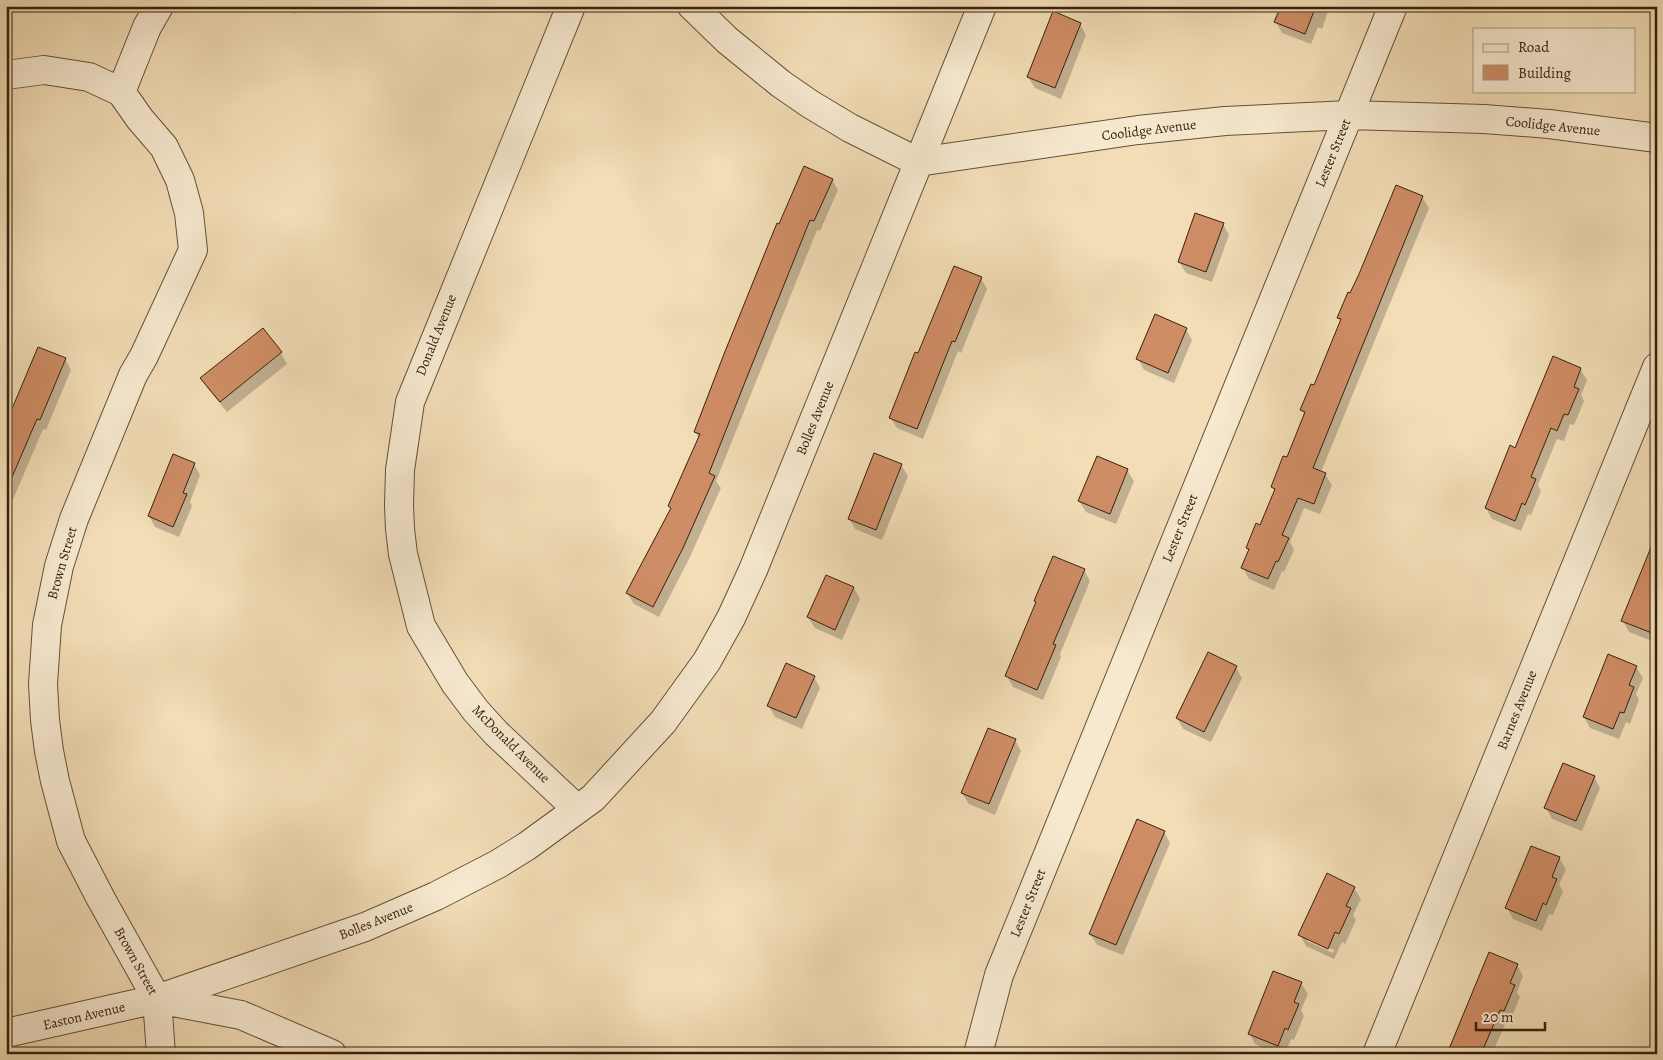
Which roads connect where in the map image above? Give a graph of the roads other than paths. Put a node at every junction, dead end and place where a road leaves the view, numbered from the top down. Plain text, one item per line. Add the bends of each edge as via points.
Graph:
1 (159, 6) edge
2 (571, 6) edge
3 (692, 6) edge
4 (982, 6) edge
5 (1393, 6) edge
6 (6, 75) edge
7 (121, 92) junction
8 (1348, 115) junction
9 (1657, 138) edge
10 (918, 162) junction
11 (1657, 367) edge
12 (450, 674) joint
13 (585, 803) junction
14 (157, 999) junction
15 (6, 1033) edge
16 (161, 1054) edge
17 (332, 1054) edge
18 (978, 1054) edge
19 (1377, 1054) edge

1 - 7 street
2 - 12 street, Donald Avenue via 410,402 400,470 403,554 421,626
3 - 10 street via 727,40 781,84 850,128
4 - 10 street, Bolles Avenue
5 - 8 street, Lester Street
6 - 7 street via 44,70 89,77
7 - 14 street, Brown Street via 164,147 180,180 189,213 193,250 133,375 74,519 51,599 43,684 54,781 71,841
8 - 9 street, Coolidge Avenue via 1484,119
8 - 10 street, Coolidge Avenue via 1138,130
8 - 18 street, Lester Street via 998,975
10 - 13 street, Bolles Avenue via 731,618 707,661 663,722
11 - 19 street, Barnes Avenue
12 - 13 street, McDonald Avenue via 496,733
13 - 14 street, Bolles Avenue via 527,846 436,896 365,927
14 - 15 street, Easton Avenue
14 - 16 street, Brown Street
14 - 17 street, Easton Avenue via 241,1016

